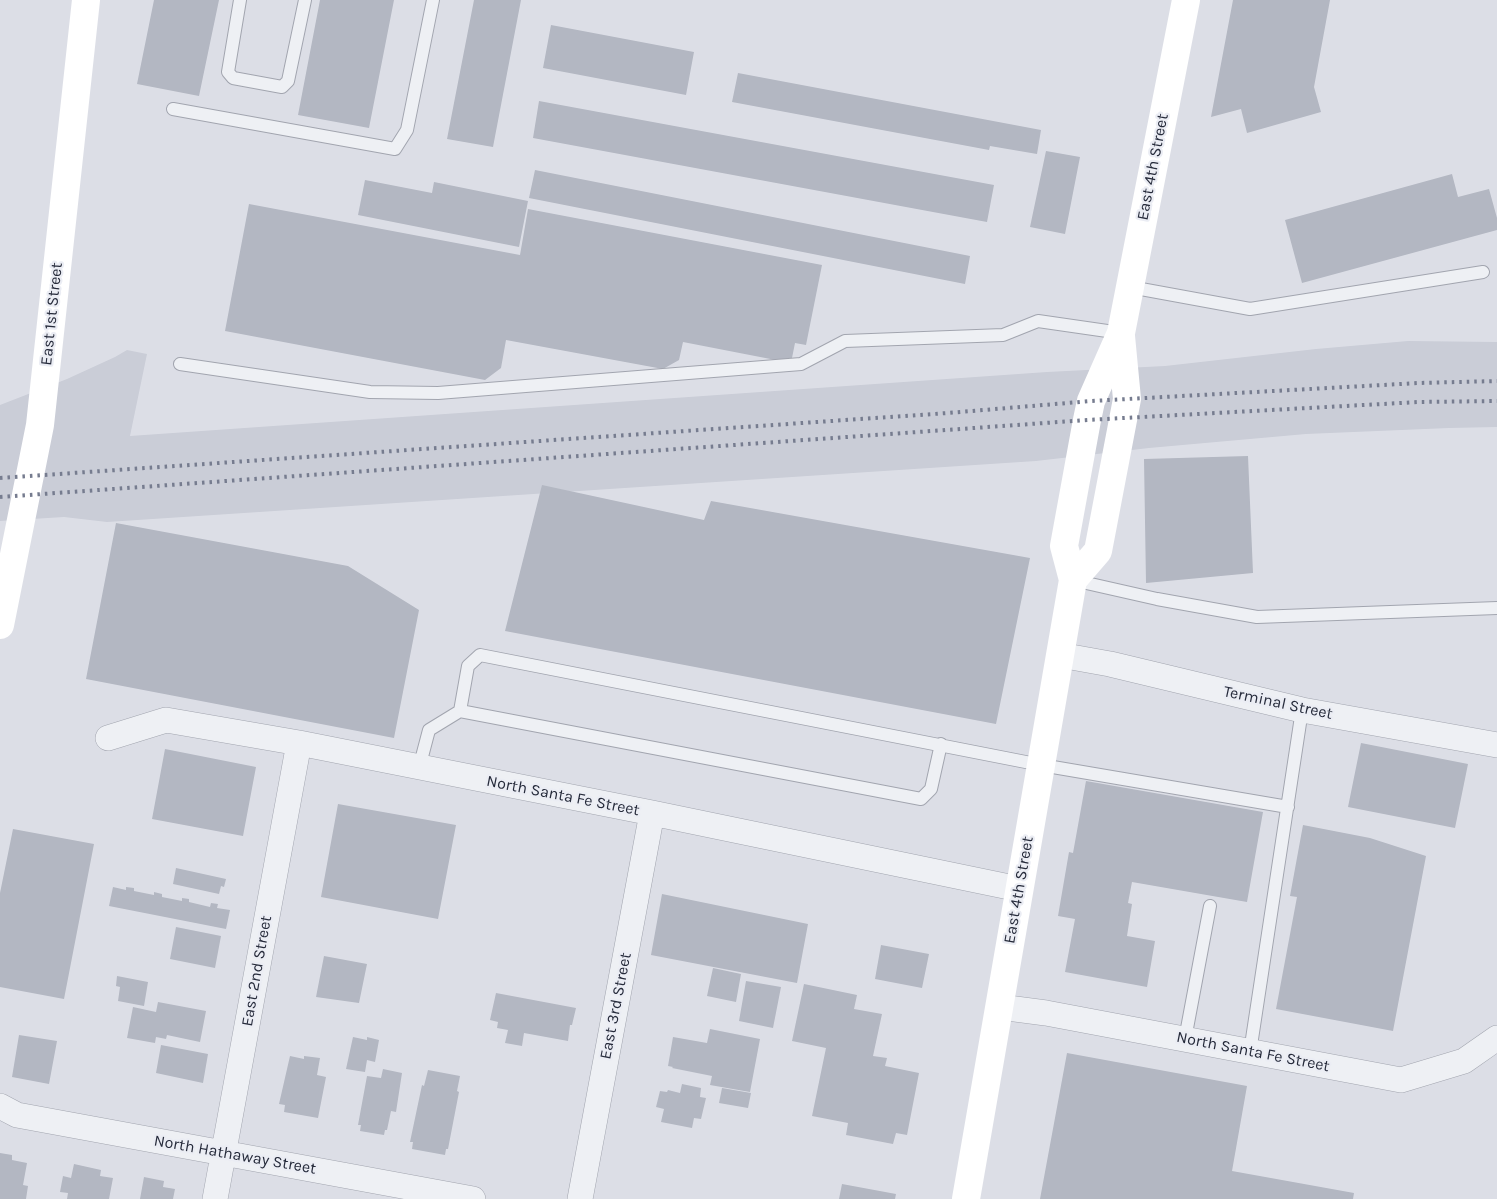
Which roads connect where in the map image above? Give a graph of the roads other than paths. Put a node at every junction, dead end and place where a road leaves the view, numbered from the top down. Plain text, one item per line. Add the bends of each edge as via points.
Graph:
1 (86, 0) edge
2 (240, 0) edge
3 (305, 0) edge
4 (433, 0) edge
5 (1186, 0) edge
6 (173, 109) dead end
7 (1483, 272) dead end
8 (1130, 287) junction
9 (1121, 333) junction
10 (180, 364) dead end
11 (1073, 580) junction
12 (1497, 608) edge
13 (0, 626) edge
14 (1060, 655) junction
15 (460, 710) junction
16 (1302, 710) junction
17 (108, 738) dead end
18 (299, 744) junction
19 (941, 744) junction
20 (1497, 745) edge
21 (1041, 765) junction
22 (418, 768) junction
23 (1288, 807) junction
24 (652, 813) junction
25 (1019, 889) junction
26 (1210, 906) dead end
27 (1000, 1007) junction
28 (1497, 1038) edge
29 (1185, 1039) junction
30 (1250, 1052) junction
31 (0, 1106) edge
32 (224, 1153) junction
33 (216, 1199) edge
34 (472, 1199) edge
35 (580, 1199) edge
36 (966, 1199) edge

1 - 13 main road, East 1st Street via 40,425
2 - 3 lane via 228,72 233,78 282,87 288,81
4 - 6 lane via 407,130 394,150
5 - 8 main road, East 4th Street
7 - 8 lane via 1250,309
8 - 9 main road, East 4th Street
9 - 10 lane via 1038,321 1003,335 845,341 801,364 438,393 370,392
9 - 11 main road, East 4th Street via 1091,401 1087,420 1064,546
11 - 12 lane via 1257,618
11 - 14 main road, East 4th Street
14 - 16 street, Terminal Street
14 - 21 main road, East 4th Street
15 - 19 lane via 921,799 931,789
15 - 19 lane via 468,666 480,655
15 - 22 lane via 429,730
16 - 20 street, Terminal Street
16 - 23 lane
17 - 18 street, North Santa Fe Street via 166,720
18 - 22 street, North Santa Fe Street
18 - 32 street, East 2nd Street
19 - 21 lane
21 - 23 lane
21 - 25 main road, East 4th Street
22 - 24 street, North Santa Fe Street
23 - 30 lane
24 - 25 street, North Santa Fe Street
24 - 35 street, East 3rd Street
25 - 27 main road, East 4th Street
26 - 29 lane
27 - 29 street, North Santa Fe Street via 1046,1012
27 - 36 main road, East 4th Street
28 - 30 street, North Santa Fe Street via 1464,1061 1401,1080
29 - 30 street, North Santa Fe Street
31 - 32 street, North Hathaway Street via 17,1115
32 - 33 street, East 2nd Street
32 - 34 street, North Hathaway Street

